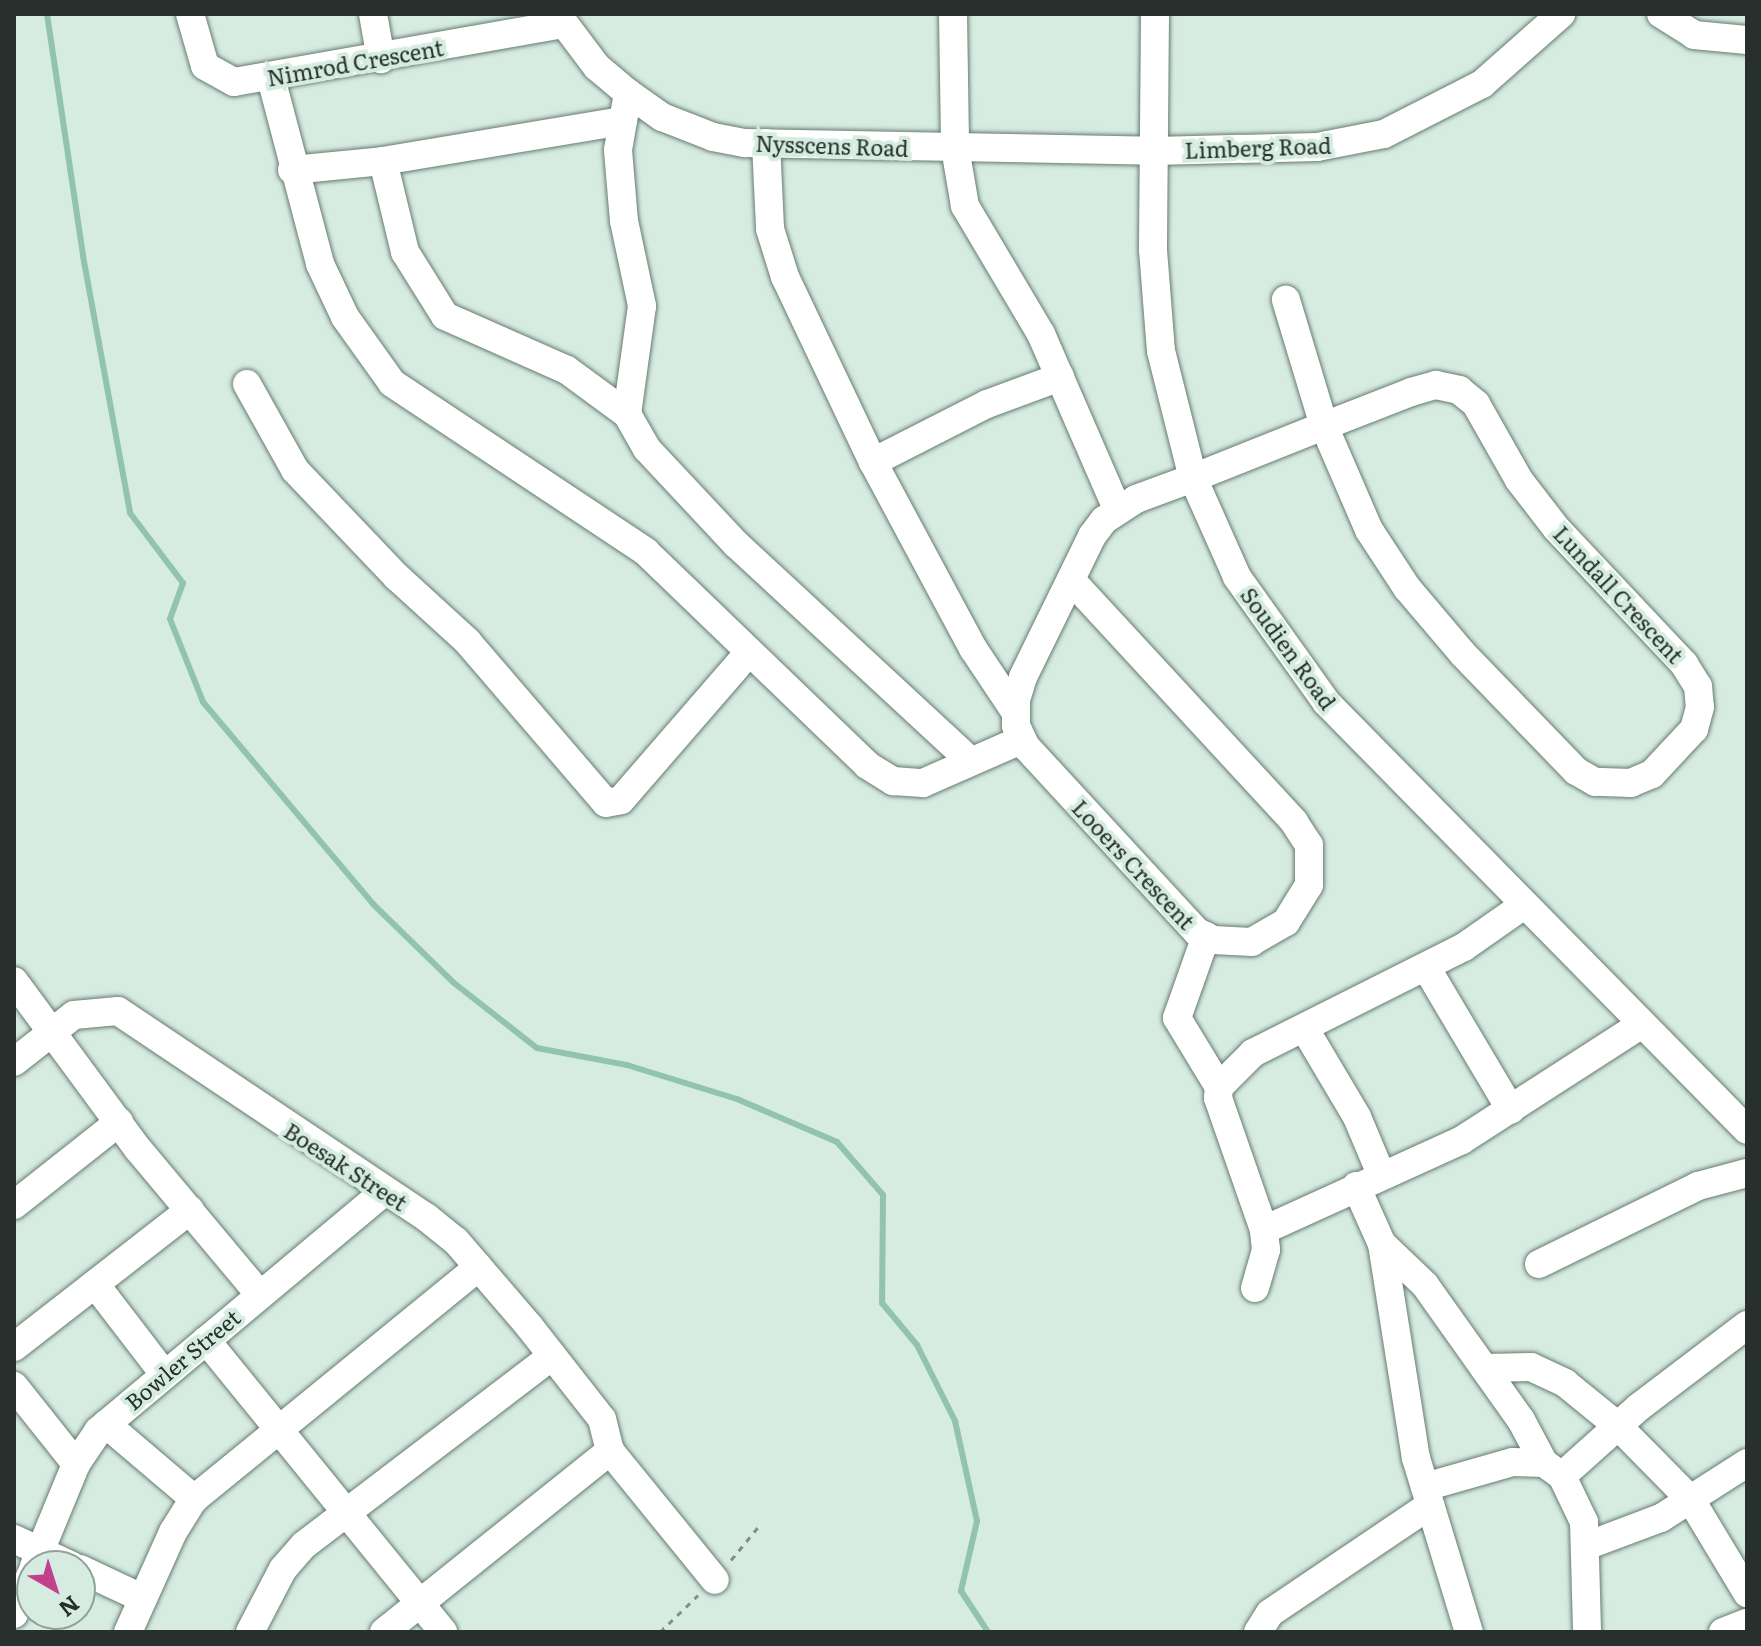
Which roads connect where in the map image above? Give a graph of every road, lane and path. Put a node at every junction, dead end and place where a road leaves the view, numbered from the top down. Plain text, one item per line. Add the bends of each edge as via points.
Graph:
1 (190, 14) edge
2 (373, 14) edge
3 (953, 14) edge
4 (1155, 14) edge
5 (1561, 14) edge
6 (1661, 14) edge
7 (559, 19) edge
8 (1747, 40) edge
9 (381, 59) junction
10 (271, 78) junction
11 (625, 107) junction
12 (766, 143) junction
13 (955, 148) junction
14 (1154, 151) junction
15 (383, 161) junction
16 (292, 170) junction
17 (1286, 300) dead end
18 (1060, 377) junction
19 (247, 384) dead end
20 (627, 414) junction
21 (1324, 426) junction
22 (873, 462) junction
23 (1193, 478) junction
24 (1117, 509) junction
25 (1072, 581) junction
26 (749, 652) junction
27 (1014, 710) junction
28 (1021, 740) junction
29 (969, 760) junction
30 (1524, 905) junction
31 (1206, 936) junction
32 (1426, 967) junction
33 (14, 981) edge
34 (1642, 1024) junction
35 (52, 1031) junction
36 (1306, 1031) junction
37 (14, 1062) edge
38 (1219, 1087) junction
39 (1511, 1110) junction
40 (119, 1122) junction
41 (1747, 1130) edge
42 (1747, 1173) edge
43 (1368, 1180) junction
44 (383, 1193) junction
45 (17, 1196) edge
46 (190, 1210) junction
47 (1264, 1230) junction
48 (1382, 1244) junction
49 (1539, 1264) dead end
50 (478, 1267) junction
51 (95, 1284) junction
52 (1255, 1288) dead end
53 (260, 1295) junction
54 (1747, 1325) edge
55 (206, 1340) junction
56 (14, 1347) edge
57 (552, 1356) junction
58 (1484, 1368) junction
59 (164, 1374) junction
60 (14, 1386) edge
61 (106, 1424) junction
62 (1618, 1426) junction
63 (279, 1428) junction
64 (610, 1451) junction
65 (1747, 1463) edge
66 (76, 1464) junction
67 (1553, 1469) junction
68 (1428, 1496) junction
69 (194, 1499) junction
70 (1691, 1500) junction
71 (345, 1512) junction
72 (1586, 1546) junction
73 (41, 1550) edge
74 (96, 1576) edge
75 (715, 1580) dead end
76 (1747, 1593) edge
77 (142, 1598) junction
78 (420, 1603) junction
79 (128, 1632) edge
80 (250, 1632) edge
81 (384, 1632) edge
82 (443, 1632) edge
83 (1258, 1632) edge
84 (1469, 1632) edge
85 (1587, 1632) edge

1 - 10 street, Nimrod Crescent via 210,71 234,82
2 - 9 street
3 - 13 street
4 - 14 street, Soudien Road
5 - 14 street, Limberg Road via 1482,84 1384,134 1317,147
6 - 8 street via 1694,35
7 - 9 street, Nimrod Crescent
7 - 11 street, Nysscens Road
9 - 10 street, Nimrod Crescent
10 - 16 street
11 - 12 street, Nysscens Road via 713,137
11 - 15 street
11 - 20 street via 618,150 624,221 642,306
12 - 13 street, Nysscens Road
12 - 22 street via 770,229 785,277
13 - 14 street, Nysscens Road
13 - 18 street via 965,206 1010,278
14 - 23 street, Soudien Road via 1153,250 1161,351
15 - 16 street
15 - 20 street via 405,252 445,316 567,370
16 - 26 street via 320,264 345,317 392,383 646,552
17 - 21 street
18 - 22 street via 987,404
18 - 24 street
19 - 26 street via 295,470 467,641 606,803 617,804 632,789
20 - 29 street via 647,449 736,544
21 - 21 street, Lundall Crescent via 1369,530 1407,588 1576,771 1595,782 1617,785 1652,774 1666,763 1694,729 1698,686 1684,664 1556,528 1519,480 1468,396 1436,385
21 - 23 street, Lundall Crescent
22 - 27 street via 974,650
23 - 24 street
23 - 30 street, Soudien Road via 1237,577 1287,654 1326,702
24 - 25 street via 1092,536
25 - 27 street via 1023,677
25 - 31 street, Looers Crescent via 1294,822 1309,845 1309,885 1286,922 1252,942
26 - 29 street via 867,765 893,781 923,783
27 - 28 street
28 - 29 street
28 - 31 street, Looers Crescent
30 - 32 street
30 - 34 street, Soudien Road
31 - 38 street via 1177,1018
32 - 36 street
32 - 39 street
33 - 35 street
34 - 39 street
34 - 41 street, Soudien Road
35 - 37 street, Boesak Street
35 - 40 street
35 - 44 street, Boesak Street via 88,1010 118,1011
36 - 38 street via 1253,1053
36 - 43 street via 1357,1117
38 - 47 street via 1218,1098
39 - 43 street via 1416,1164
40 - 45 street
40 - 46 street
42 - 49 street via 1698,1186
43 - 47 street
43 - 48 street
44 - 50 street, Boesak Street via 426,1217
44 - 53 street, Bowler Street
46 - 51 street
46 - 53 street
47 - 52 street via 1266,1250
48 - 58 street via 1425,1285
48 - 68 street
50 - 57 street, Boesak Street
50 - 63 street
51 - 56 street
51 - 59 street
53 - 55 street, Bowler Street
54 - 62 street
55 - 59 street, Bowler Street
55 - 63 street
57 - 64 street, Boesak Street via 602,1419
57 - 71 street
58 - 62 street via 1531,1367 1565,1383
58 - 67 street
59 - 61 street, Bowler Street
60 - 66 street
61 - 66 street, Bowler Street
61 - 69 street
62 - 67 street
62 - 70 street
63 - 69 street
63 - 71 street
64 - 75 street, Boesak Street
64 - 78 street
65 - 70 street
66 - 73 street, Bowler Street
67 - 68 street via 1513,1462
67 - 72 street via 1584,1522
68 - 83 street via 1270,1613
68 - 84 street
69 - 77 street
70 - 72 street via 1661,1518
70 - 76 street
71 - 78 street
71 - 80 street via 283,1569
72 - 85 street
74 - 77 street
77 - 79 street
78 - 81 street
78 - 82 street

